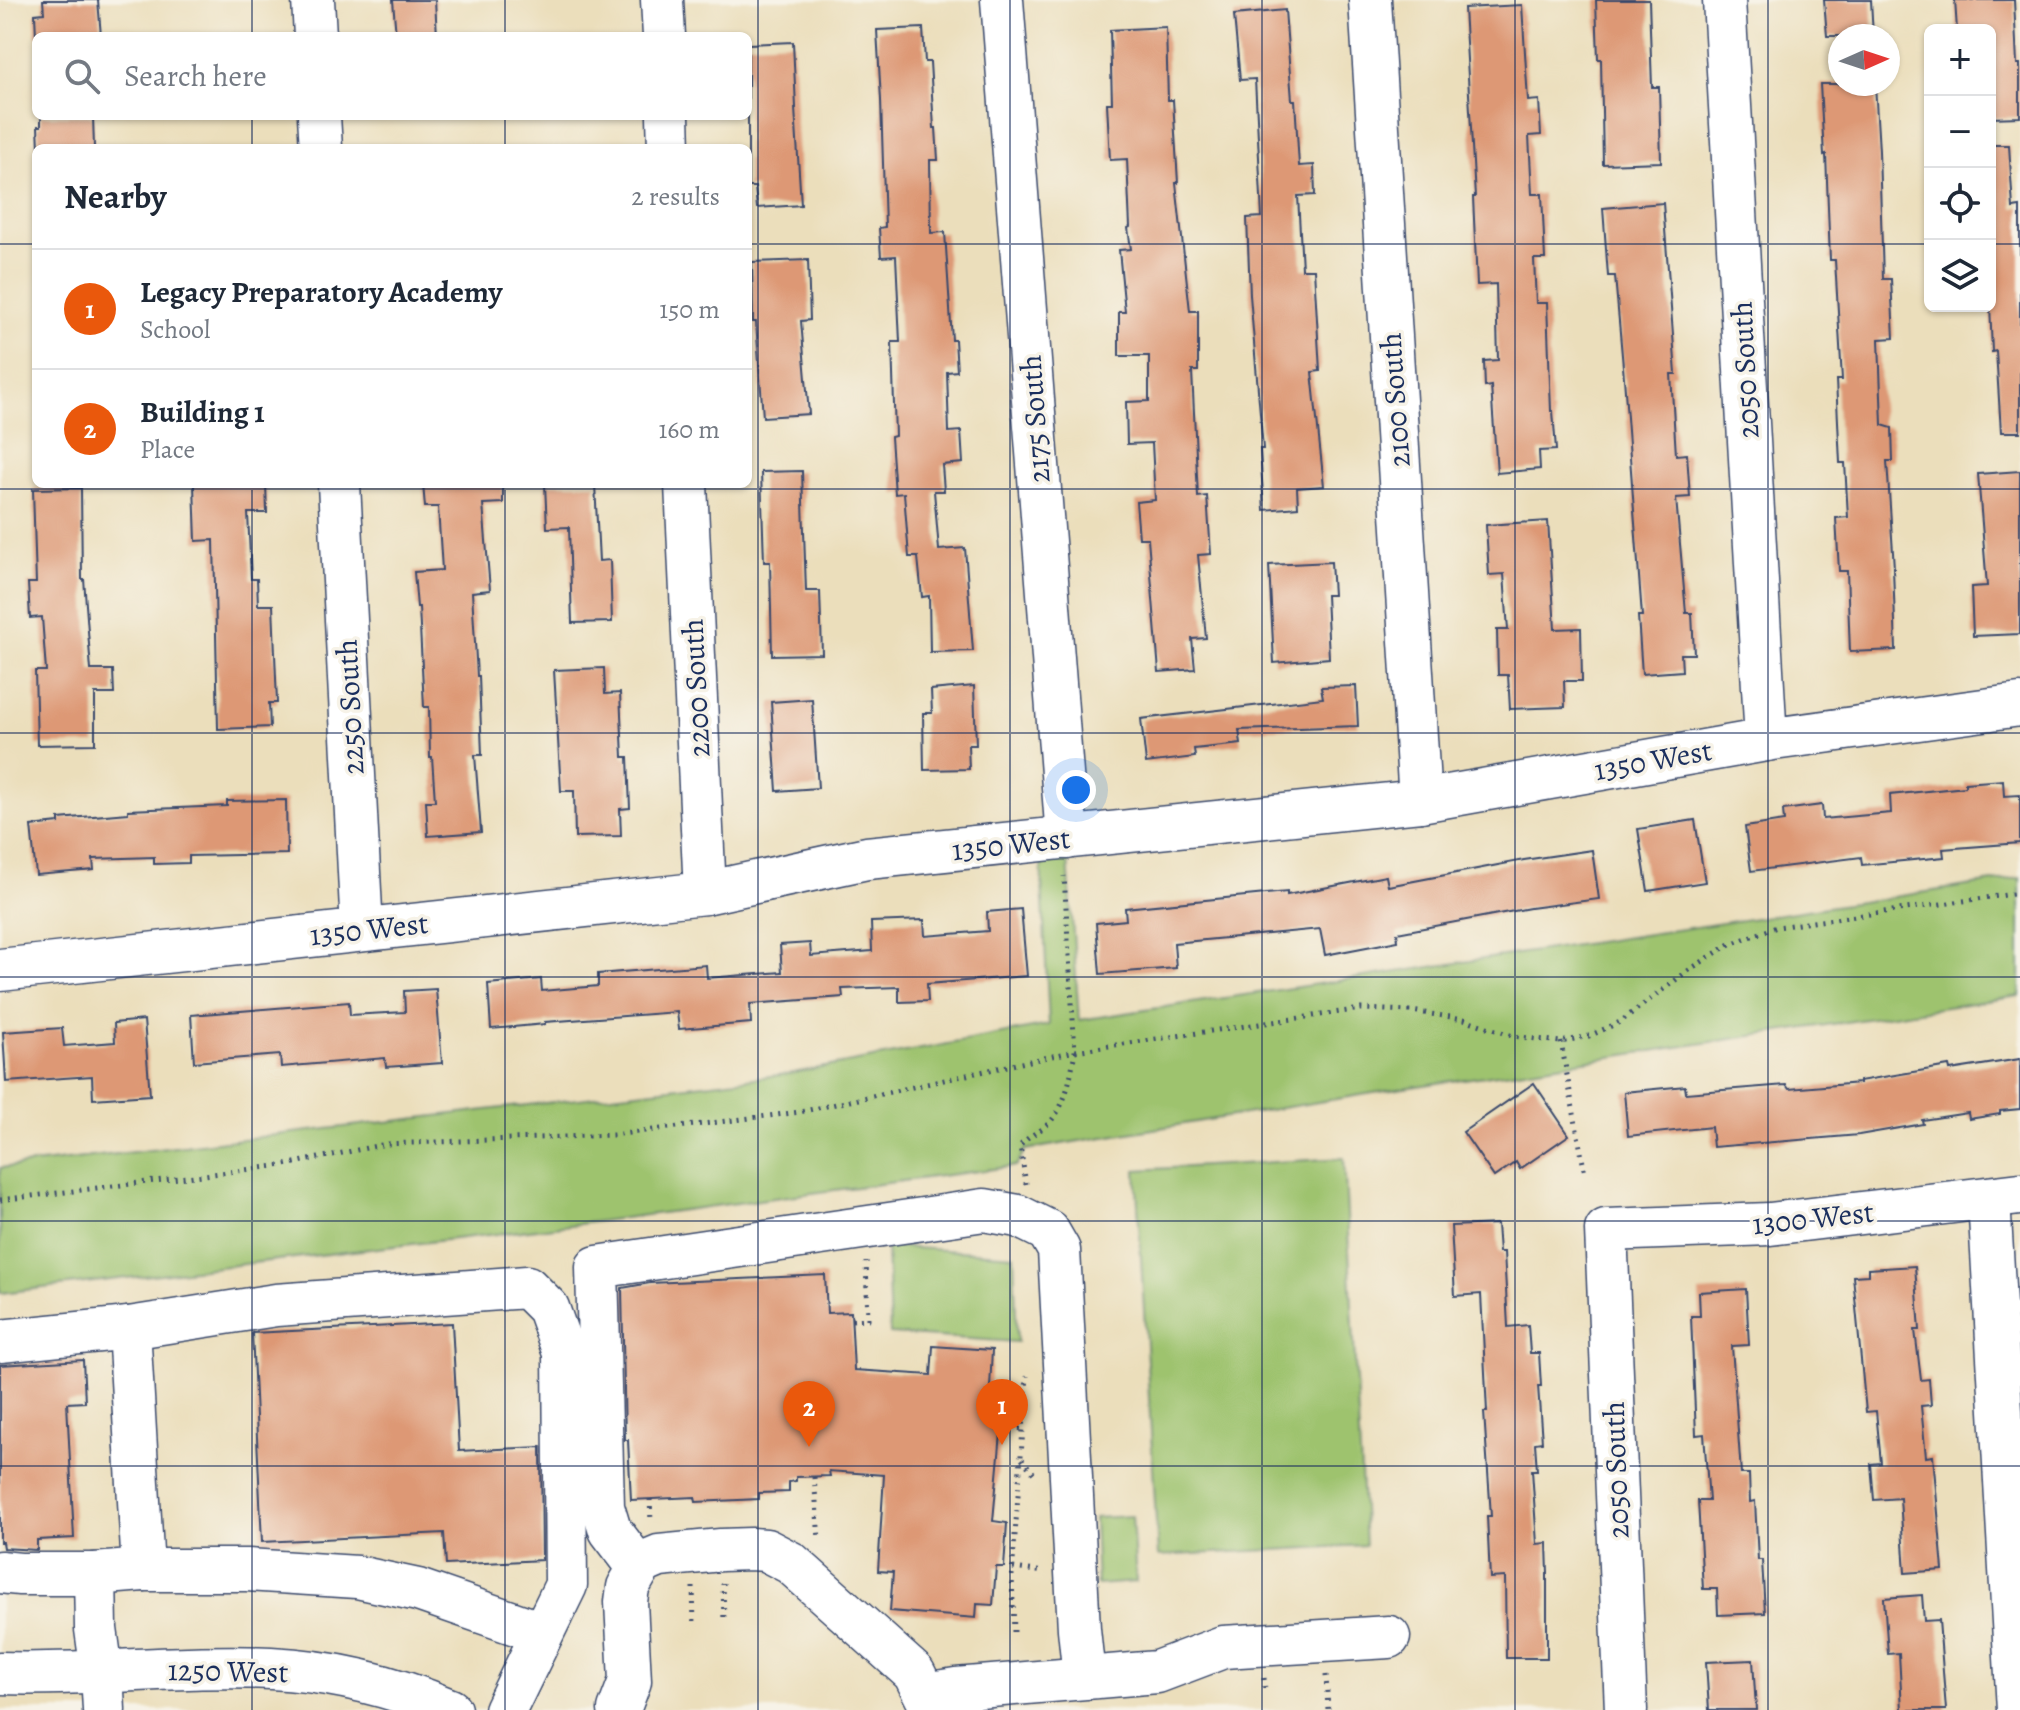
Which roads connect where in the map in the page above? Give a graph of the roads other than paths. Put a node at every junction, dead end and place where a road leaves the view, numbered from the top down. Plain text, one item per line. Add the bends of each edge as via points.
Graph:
1 (313, 0) edge
2 (662, 0) edge
3 (1002, 0) edge
4 (1370, 0) edge
5 (1724, 0) edge
6 (315, 32) edge
7 (664, 32) edge
8 (319, 120) edge
9 (668, 120) edge
10 (321, 144) edge
11 (669, 144) edge
12 (339, 488) edge
13 (686, 488) edge
14 (2020, 705) edge
15 (1766, 740) junction
16 (1420, 801) junction
17 (1066, 857) junction
18 (705, 893) junction
19 (362, 930) junction
20 (0, 970) edge
21 (2004, 1197) edge
22 (1606, 1230) joint
23 (129, 1328) junction
24 (0, 1341) edge
25 (645, 1551) junction
26 (143, 1570) junction
27 (0, 1572) edge
28 (95, 1574) junction
29 (542, 1633) junction
30 (1389, 1637) dead end
31 (0, 1673) edge
32 (1084, 1677) junction
33 (103, 1691) edge
34 (625, 1696) edge
35 (928, 1702) edge
36 (450, 1710) edge
37 (505, 1710) edge
38 (1626, 1710) edge
39 (2018, 1710) edge

1 - 6 street
2 - 7 street
3 - 17 street, 2175 South
4 - 16 street, 2100 South
5 - 15 street, 2050 South
8 - 10 street
9 - 11 street
12 - 19 street, 2250 South
13 - 18 street, 2200 South
14 - 15 street, 1350 West
15 - 16 street, 1350 West
16 - 17 street, 1350 West
17 - 18 street, 1350 West via 867,858
18 - 19 street, 1350 West
19 - 20 street, 1350 West
21 - 22 street, 1300 West via 1770,1224
21 - 39 street
22 - 38 street, 2050 South
23 - 24 street
23 - 26 street
23 - 29 street via 276,1305 527,1287 548,1308 564,1353 566,1585
25 - 32 street via 610,1530 603,1507 597,1267 984,1210 1018,1216 1048,1231 1059,1250
25 - 34 street via 628,1587
25 - 35 street via 645,1562 674,1554 766,1550 791,1563 914,1673
26 - 28 street
26 - 29 street via 357,1577 418,1590
27 - 28 street
28 - 33 street
29 - 37 street
30 - 32 street via 1223,1647 1157,1672
31 - 33 street, 1250 West via 44,1674
32 - 35 street via 956,1689
33 - 36 street, 1250 West via 217,1667 273,1668 375,1685

